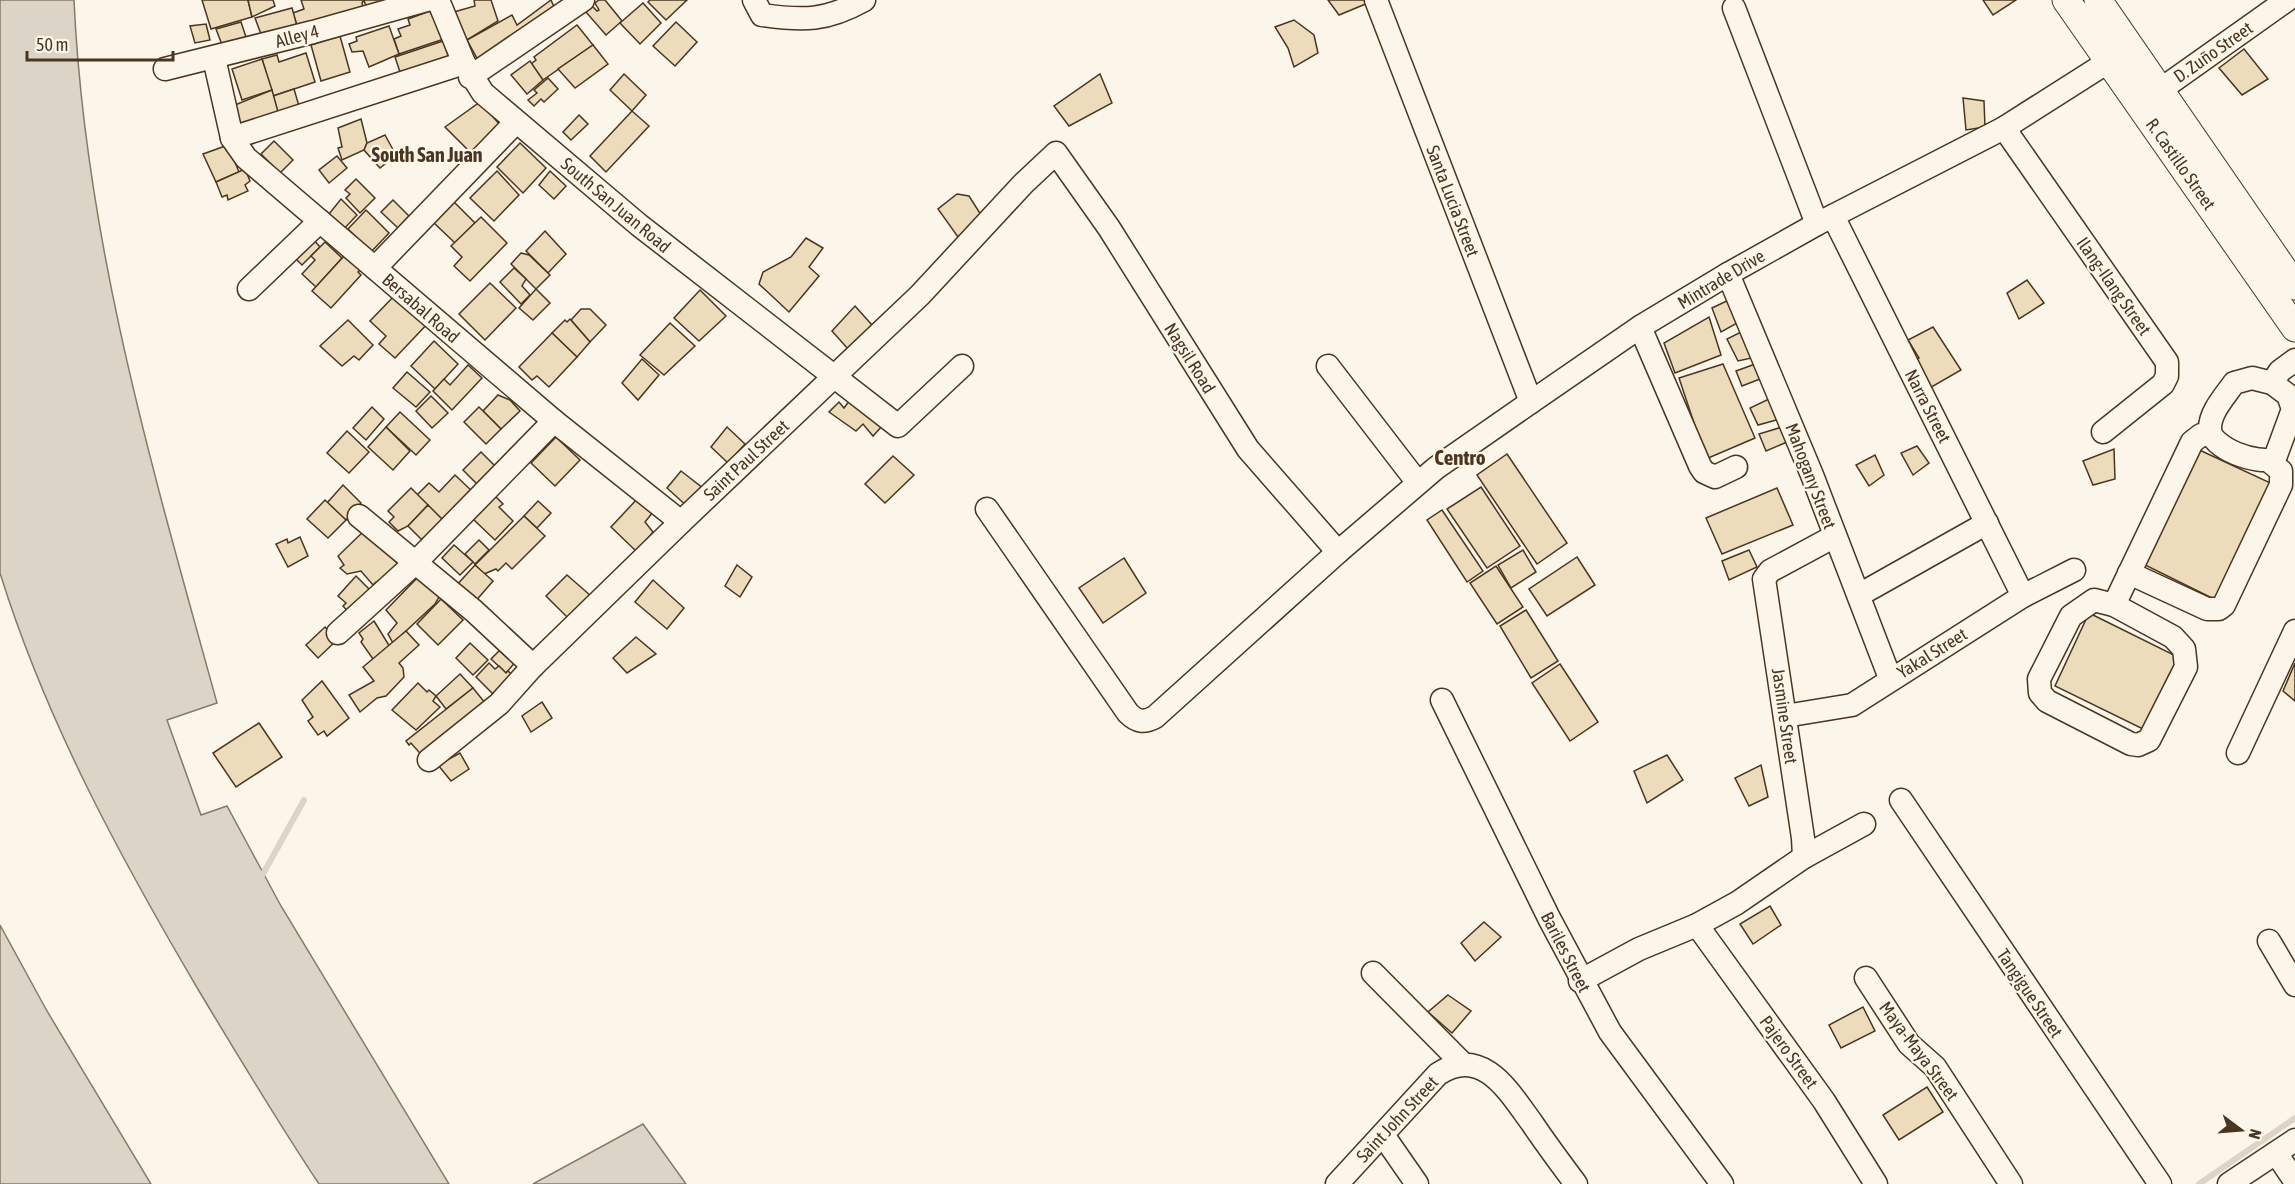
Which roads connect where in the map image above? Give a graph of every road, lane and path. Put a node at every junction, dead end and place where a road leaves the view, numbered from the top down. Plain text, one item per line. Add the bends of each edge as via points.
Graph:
1 (428, 0) edge
2 (438, 0) edge
3 (583, 0) edge
4 (754, 0) edge
5 (864, 0) edge
6 (1376, 0) edge
7 (2066, 0) edge
8 (2098, 0) edge
9 (2287, 0) edge
10 (1734, 8) dead end
11 (2120, 54) junction
12 (214, 58) junction
13 (165, 69) dead end
14 (467, 70) junction
15 (2150, 97) junction
16 (516, 122) junction
17 (2004, 128) junction
18 (232, 138) junction
19 (1056, 153) joint
20 (1825, 220) junction
21 (320, 221) junction
22 (375, 268) junction
23 (1728, 274) junction
24 (2295, 286) edge
25 (249, 289) dead end
26 (1640, 327) junction
27 (2295, 328) edge
28 (2295, 360) edge
29 (962, 366) dead end
30 (1328, 366) dead end
31 (835, 376) junction
32 (2272, 383) junction
33 (1531, 402) junction
34 (554, 421) junction
35 (2103, 432) dead end
36 (2211, 435) junction
37 (2269, 461) junction
38 (1736, 467) dead end
39 (1418, 483) junction
40 (987, 509) dead end
41 (359, 516) dead end
42 (681, 522) junction
43 (1987, 523) junction
44 (1834, 536) junction
45 (1338, 552) junction
46 (415, 563) junction
47 (2074, 570) dead end
48 (2129, 573) junction
49 (1859, 595) junction
50 (2023, 596) junction
51 (2114, 605) junction
52 (2295, 630) edge
53 (338, 633) dead end
54 (532, 666) junction
55 (1890, 678) junction
56 (1442, 700) dead end
57 (1785, 716) junction
58 (2238, 753) dead end
59 (429, 760) dead end
60 (1901, 800) dead end
61 (1864, 824) dead end
62 (1804, 857) junction
63 (1697, 925) junction
64 (2269, 941) dead end
65 (1373, 972) dead end
66 (1866, 978) dead end
67 (1580, 981) junction
68 (2295, 985) edge
69 (1463, 1064) junction
70 (1383, 1135) junction
71 (2295, 1140) edge
72 (2276, 1153) junction
73 (2295, 1181) edge
74 (1337, 1184) edge
75 (1417, 1184) edge
76 (1576, 1184) edge
77 (1722, 1184) edge
78 (1876, 1184) edge
79 (2011, 1184) edge
80 (2160, 1184) edge
81 (2229, 1184) edge

1 - 12 street, Alley 4
2 - 14 street, South San Juan Road
3 - 14 street
4 - 5 street via 762,15 804,21
6 - 33 street, Santa Lucia Street
7 - 11 main road, R. Castillo Street
8 - 11 main road, R. Castillo Street
9 - 15 street, D. Zuño Street
10 - 20 street, Narra Street
11 - 15 main road, R. Castillo Street
11 - 17 street, Mintrade Drive
12 - 13 street, Alley 4
12 - 18 street, Bersabal Road
14 - 16 street, South San Juan Road via 483,93
14 - 18 street
15 - 24 main road, R. Castillo Street
15 - 27 main road, R. Castillo Street
16 - 22 street
16 - 31 street, South San Juan Road via 711,283
17 - 20 street, Mintrade Drive
17 - 35 street, Ilang-Ilang Street via 2167,362 2163,384
18 - 21 street, Bersabal Road via 246,158
19 - 31 street, Saint Paul Street via 920,295
19 - 45 street, Nagsil Road via 1109,228 1248,449
20 - 23 street, Mintrade Drive
20 - 43 street, Narra Street
21 - 22 street, Bersabal Road
21 - 25 street
22 - 34 street, Bersabal Road
23 - 26 street, Mintrade Drive
23 - 44 street, Mahogany Street
26 - 33 street, Mintrade Drive
26 - 38 street via 1700,466 1715,477
28 - 32 street via 2280,370
29 - 31 street, South San Juan Road via 898,426
30 - 39 street
31 - 42 street, Saint Paul Street
32 - 36 street via 2252,378 2234,383 2213,414
32 - 37 street via 2289,395 2294,409 2277,453
33 - 39 street, Mintrade Drive
34 - 42 street, Bersabal Road
34 - 46 street
36 - 37 street via 2223,447
36 - 48 street via 2202,435 2192,442
37 - 48 street via 2281,471 2281,485 2219,609 2207,609
39 - 45 street, Mintrade Drive
40 - 45 street, Mintrade Drive via 1128,713 1145,722
41 - 46 street
42 - 54 street, Saint Paul Street
43 - 49 street
43 - 50 street, Narra Street
44 - 49 street, Mahogany Street
44 - 57 street, Jasmine Street via 1766,575 1763,587
46 - 53 street
46 - 54 street
47 - 50 street, Yakal Street
48 - 51 street
49 - 55 street, Mahogany Street
50 - 55 street, Yakal Street
51 - 51 street via 2094,600 2071,616 2038,686 2047,701 2138,745 2149,740 2186,667 2187,657 2173,637
52 - 58 street
54 - 59 street, Saint Paul Street via 499,704
55 - 57 street, Yakal Street via 1852,705
56 - 67 street, Bariles Street
57 - 62 street, Jasmine Street
60 - 80 street, Tangigue Street
61 - 62 street
62 - 63 street
63 - 67 street via 1639,949
63 - 78 street, Pajero Street via 1824,1101
64 - 68 street
65 - 69 street
66 - 79 street, Maya-Maya Street via 1909,1044 1935,1067
67 - 77 street, Bariles Street via 1610,1032
69 - 70 street, Saint John Street via 1438,1074
69 - 76 street via 1479,1068 1502,1082
70 - 74 street, Saint John Street
70 - 75 street
71 - 72 street
72 - 73 street
72 - 81 street

